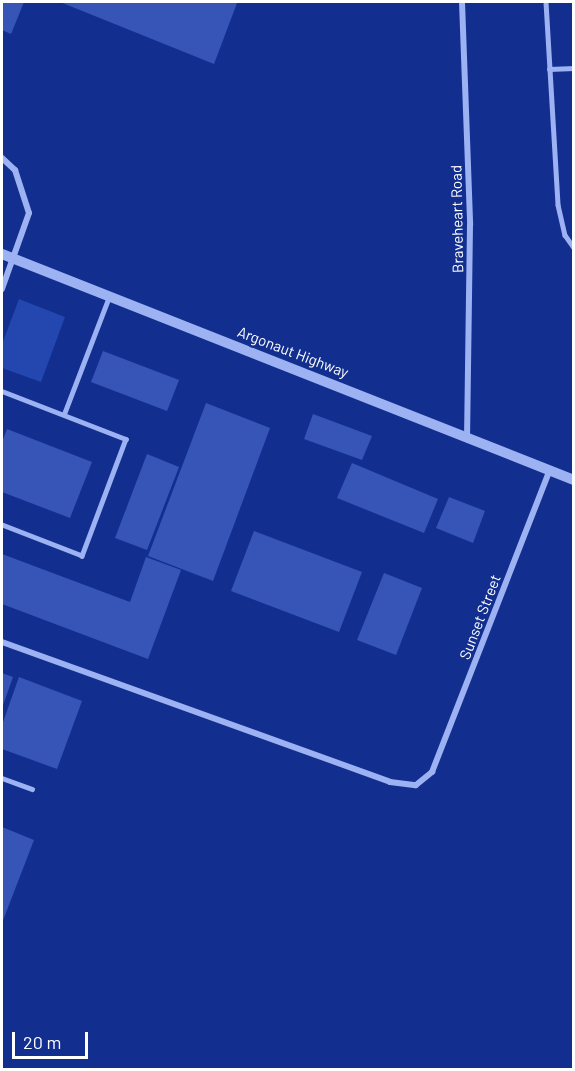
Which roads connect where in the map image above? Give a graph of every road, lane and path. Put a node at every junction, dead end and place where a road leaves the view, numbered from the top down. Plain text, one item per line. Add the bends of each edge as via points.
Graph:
1 (462, 2) edge
2 (546, 2) edge
3 (573, 68) edge
4 (549, 69) junction
5 (2, 158) edge
6 (573, 248) edge
7 (2, 254) edge
8 (13, 259) junction
9 (2, 288) edge
10 (109, 297) junction
11 (2, 391) edge
12 (64, 414) junction
13 (467, 435) junction
14 (550, 470) junction
15 (573, 480) edge
16 (2, 525) edge
17 (2, 642) edge
18 (2, 778) edge
19 (32, 789) dead end

1 - 13 street, Braveheart Road via 470,225
2 - 4 lane
3 - 4 lane
4 - 6 lane via 558,205 565,235
5 - 8 street via 15,170 29,213
7 - 8 street, Argonaut Highway
8 - 9 street
8 - 10 street, Argonaut Highway
10 - 12 lane
10 - 13 street, Argonaut Highway
11 - 12 lane
12 - 16 lane via 126,439 82,556
13 - 14 street, Argonaut Highway
14 - 15 street, Argonaut Highway
14 - 17 street, Sunset Street via 432,772 417,785 390,782
18 - 19 lane

